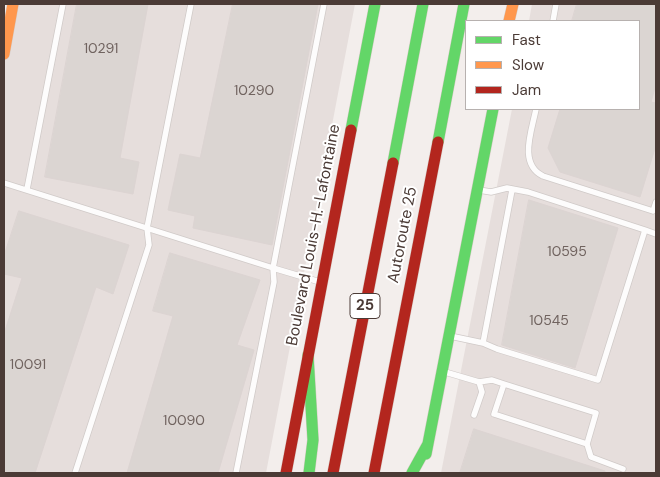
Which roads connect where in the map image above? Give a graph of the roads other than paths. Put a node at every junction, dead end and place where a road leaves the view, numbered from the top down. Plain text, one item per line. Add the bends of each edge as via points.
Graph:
1 (63, 4) edge
2 (190, 4) edge
3 (324, 4) edge
4 (375, 4) edge
5 (423, 4) edge
6 (464, 4) edge
7 (513, 4) edge
8 (556, 4) edge
9 (9, 9) edge
10 (509, 20) edge
11 (552, 20) edge
12 (4, 54) edge
13 (493, 110) edge
14 (536, 110) edge
15 (4, 183) edge
16 (27, 189) junction
17 (477, 190) junction
18 (512, 190) junction
19 (656, 202) edge
20 (147, 228) junction
21 (645, 230) junction
22 (656, 234) edge
23 (273, 268) junction
24 (322, 283) junction
25 (449, 336) junction
26 (483, 343) junction
27 (308, 355) junction
28 (442, 371) junction
29 (479, 382) junction
30 (504, 384) junction
31 (474, 415) dead end
32 (428, 444) junction
33 (587, 444) junction
34 (623, 469) dead end
35 (75, 473) edge
36 (236, 473) edge
37 (286, 473) edge
38 (309, 473) edge
39 (333, 473) edge
40 (374, 473) edge
41 (412, 473) edge
42 (422, 473) edge

1 - 16 lane
2 - 20 lane
3 - 23 lane
4 - 24 main road, Boulevard Louis-H.-Lafontaine
5 - 39 main road, Autoroute 25 / 25
6 - 40 main road, Autoroute 25 / 25
7 - 10 main road
8 - 11 lane
9 - 12 main road
13 - 17 main road
14 - 19 lane via 528,150 534,171 653,211
15 - 16 lane
16 - 20 lane
17 - 18 lane
17 - 25 main road
18 - 21 lane via 528,192
18 - 26 lane
20 - 23 lane
20 - 35 lane via 149,246
21 - 22 lane
21 - 26 lane via 598,380
23 - 24 lane
23 - 36 lane via 274,282
24 - 27 main road, Boulevard Louis-H.-Lafontaine
25 - 26 lane
25 - 28 main road
27 - 37 main road, Boulevard Louis-H.-Lafontaine
27 - 38 main road via 313,440
28 - 29 lane
28 - 32 main road
29 - 30 lane via 492,380
29 - 31 lane via 482,392
30 - 33 lane via 596,413
30 - 33 lane via 494,414
32 - 41 main road
32 - 42 main road
33 - 34 lane via 591,457

